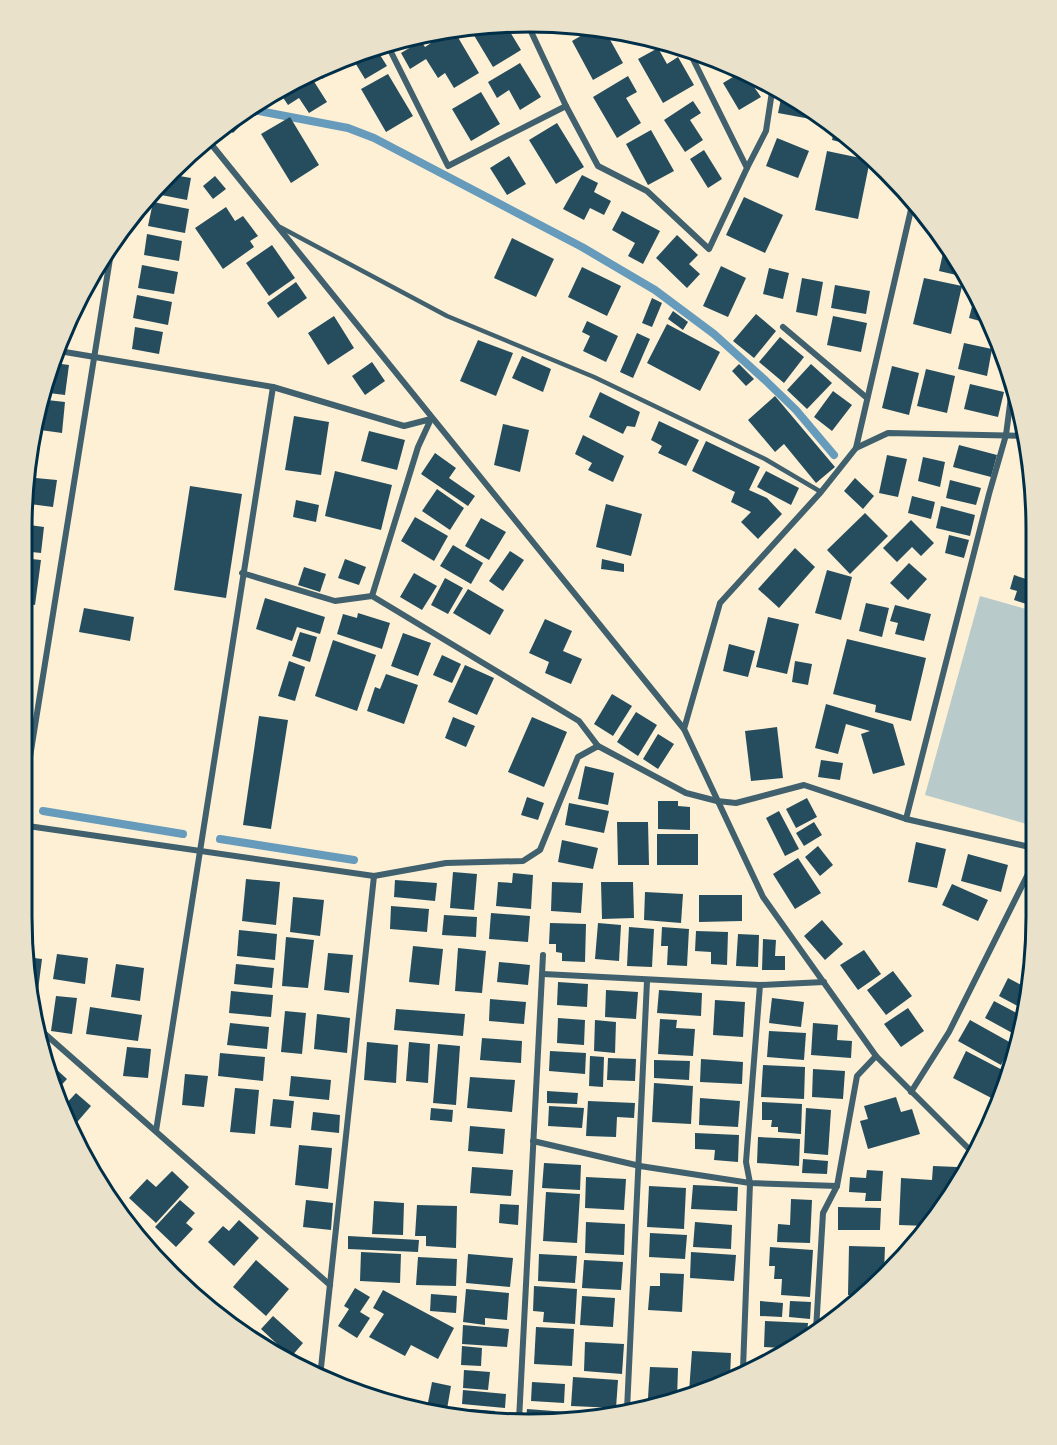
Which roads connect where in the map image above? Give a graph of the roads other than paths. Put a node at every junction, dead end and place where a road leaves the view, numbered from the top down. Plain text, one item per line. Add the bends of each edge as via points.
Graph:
1 (531, 32) edge
2 (391, 51) edge
3 (693, 60) edge
4 (771, 95) edge
5 (566, 106) junction
6 (212, 146) edge
7 (747, 168) junction
8 (911, 211) edge
9 (275, 224) junction
10 (109, 261) edge
11 (783, 327) dead end
12 (64, 352) edge
13 (93, 356) junction
14 (273, 387) junction
15 (867, 398) junction
16 (1010, 404) edge
17 (431, 419) junction
18 (1006, 435) junction
19 (1017, 436) edge
20 (856, 448) junction
21 (821, 492) junction
22 (243, 573) junction
23 (372, 597) junction
24 (684, 729) junction
25 (32, 743) edge
26 (598, 746) junction
27 (717, 801) junction
28 (906, 819) junction
29 (32, 827) edge
30 (1026, 846) edge
31 (200, 853) junction
32 (374, 876) junction
33 (1026, 878) edge
34 (543, 955) dead end
35 (543, 974) junction
36 (647, 981) junction
37 (824, 982) junction
38 (760, 985) junction
39 (46, 1034) edge
40 (876, 1056) junction
41 (911, 1092) junction
42 (156, 1131) junction
43 (532, 1141) junction
44 (968, 1148) edge
45 (640, 1166) junction
46 (750, 1183) junction
47 (837, 1186) junction
48 (330, 1285) junction
49 (817, 1322) edge
50 (744, 1364) edge
51 (321, 1368) edge
52 (627, 1403) edge
53 (519, 1413) edge

1 - 5 street
2 - 5 street via 448,166
3 - 7 street
4 - 7 street via 766,131
5 - 7 street via 598,166 647,191 709,249
6 - 9 street
8 - 15 street
9 - 17 street
9 - 21 lane via 447,315 604,382 765,459
10 - 13 street
11 - 15 street
12 - 13 street
13 - 14 street
13 - 25 street
14 - 17 street via 404,426
14 - 22 street
15 - 20 street
16 - 18 street
17 - 23 street via 418,447
17 - 24 street
18 - 19 street
18 - 20 street via 888,433
18 - 28 street
20 - 21 street
21 - 24 street via 720,603
22 - 23 street via 335,601
22 - 31 street
23 - 26 street via 579,721
24 - 27 street
26 - 27 street via 686,793
26 - 32 street via 578,757 540,850 523,861 446,863
27 - 28 street via 736,803 804,785
27 - 37 street via 764,897
28 - 30 street
29 - 31 street
31 - 32 street
31 - 42 street
32 - 48 street
33 - 41 street via 949,1032
34 - 35 street
35 - 36 street
35 - 43 street
36 - 38 street
36 - 45 street
37 - 38 street
37 - 40 street
38 - 46 street via 746,1162
39 - 42 street
40 - 41 street
40 - 47 street via 857,1076
41 - 44 street
42 - 48 street
43 - 45 street
43 - 53 street
45 - 46 street
45 - 52 street
46 - 47 street
46 - 50 street
47 - 49 street via 823,1213
48 - 51 street

